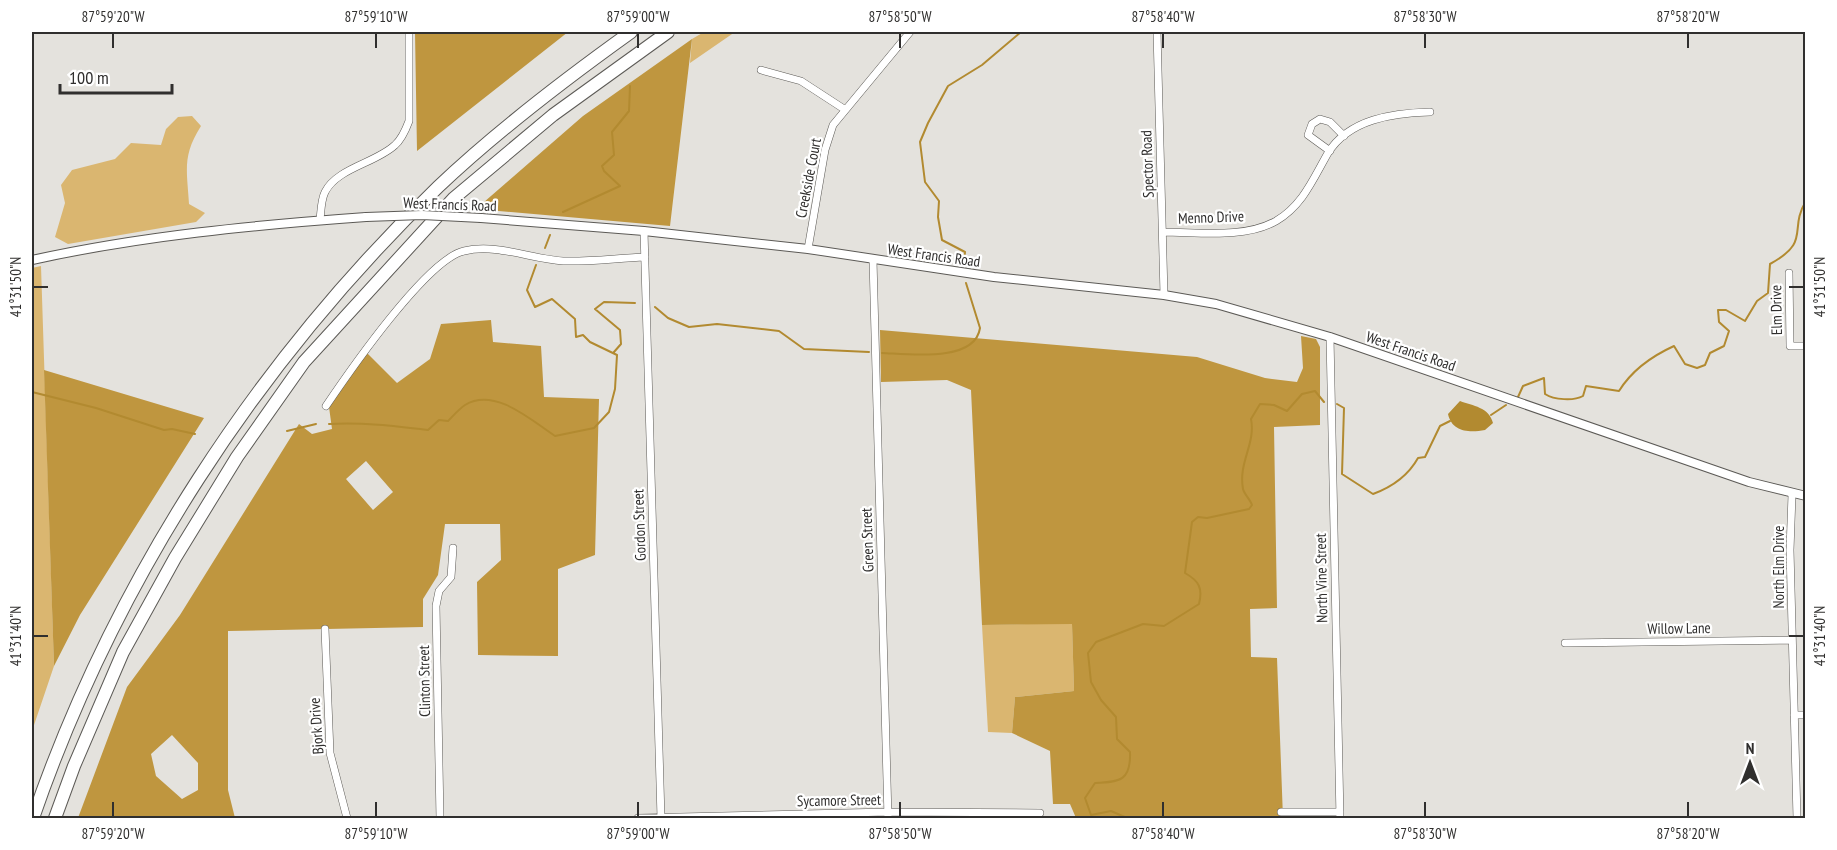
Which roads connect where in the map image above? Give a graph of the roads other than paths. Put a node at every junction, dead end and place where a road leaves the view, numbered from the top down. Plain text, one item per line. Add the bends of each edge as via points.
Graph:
1 (409, 32) edge
2 (631, 32) edge
3 (668, 32) edge
4 (910, 32) edge
5 (1157, 32) edge
6 (761, 70) dead end
7 (844, 109) junction
8 (1430, 112) dead end
9 (1344, 136) junction
10 (1330, 151) junction
11 (320, 220) junction
12 (644, 231) junction
13 (1163, 232) junction
14 (808, 249) junction
15 (645, 256) junction
16 (32, 260) edge
17 (873, 260) junction
18 (1789, 273) dead end
19 (1164, 295) junction
20 (1330, 337) junction
21 (1806, 346) edge
22 (326, 406) dead end
23 (1792, 495) junction
24 (1806, 496) edge
25 (453, 548) dead end
26 (325, 629) dead end
27 (1792, 640) junction
28 (1565, 643) dead end
29 (1794, 715) junction
30 (1806, 715) edge
31 (1281, 812) dead end
32 (1040, 813) dead end
33 (888, 815) edge
34 (1340, 815) edge
35 (661, 818) edge
36 (33, 819) edge
37 (56, 819) edge
38 (347, 819) edge
39 (440, 819) edge
40 (638, 819) edge
41 (1797, 819) edge

1 - 11 street via 409,121 404,132 398,144 382,156 330,184 323,195
2 - 36 highway via 538,100 438,187 286,352 218,448 156,550 105,646 59,746
3 - 37 highway via 553,115 454,198 304,362 237,457 123,652 74,766
4 - 7 street, Creekside Court
5 - 13 street, Spector Road
6 - 7 street via 801,81
7 - 14 street, Creekside Court via 833,125 825,150
8 - 9 street, Menno Drive via 1378,118
9 - 10 street, Menno Drive
9 - 10 street via 1330,122 1320,119 1312,124 1308,135
10 - 13 street, Menno Drive via 1295,208 1275,221 1248,231
11 - 12 street, West Francis Road, bridge via 422,215
11 - 16 street, West Francis Road via 208,231
12 - 14 street, West Francis Road
12 - 15 street, Gordon Street
13 - 19 street, Spector Road
14 - 17 street, West Francis Road
15 - 22 street via 564,261 482,248 462,251 442,263 393,315
15 - 35 street, Gordon Street
17 - 19 street, West Francis Road
17 - 33 street, Green Street
18 - 21 street, Elm Drive via 1790,346
19 - 20 street, West Francis Road via 1274,319
20 - 23 street, West Francis Road
20 - 34 street, North Vine Street
23 - 24 street, West Francis Road
23 - 27 street, North Elm Drive
25 - 39 street, Clinton Street via 451,577 439,591 436,606
26 - 38 street, Bjork Drive via 330,753
27 - 28 street, Willow Lane
27 - 29 street, North Elm Drive
29 - 30 street
29 - 41 street, North Elm Drive
31 - 34 street
32 - 33 street, Sycamore Street
33 - 35 street, Sycamore Street
35 - 40 street, Sycamore Street

